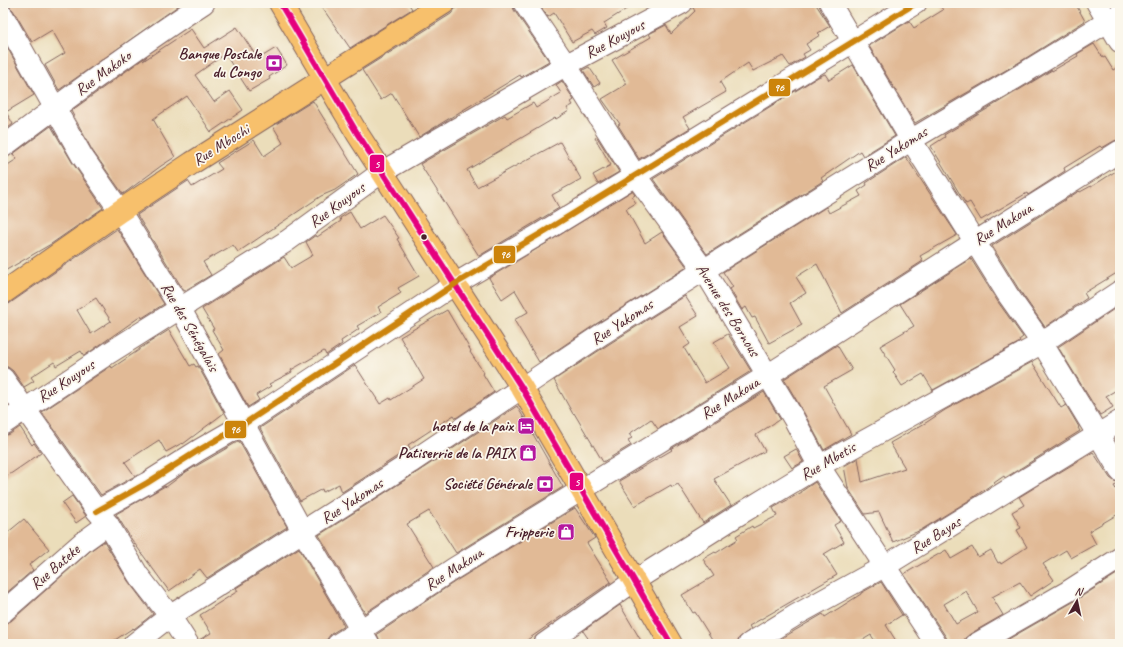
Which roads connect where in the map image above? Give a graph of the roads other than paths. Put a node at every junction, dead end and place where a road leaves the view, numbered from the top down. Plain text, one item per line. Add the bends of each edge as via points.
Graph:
1 (204, 3) edge
2 (280, 3) edge
3 (444, 3) edge
4 (524, 3) edge
5 (682, 3) edge
6 (830, 3) edge
7 (916, 3) edge
8 (1097, 3) edge
9 (3, 16) edge
10 (1114, 17) edge
11 (852, 42) junction
12 (1120, 42) edge
13 (566, 65) junction
14 (325, 79) junction
15 (55, 108) junction
16 (911, 140) junction
17 (3, 147) edge
18 (1120, 151) edge
19 (382, 172) junction
20 (635, 175) junction
21 (120, 211) junction
22 (974, 242) junction
23 (704, 270) junction
24 (456, 284) junction
25 (1120, 291) edge
26 (3, 293) edge
27 (180, 308) junction
28 (1042, 343) junction
29 (768, 375) junction
30 (3, 378) edge
31 (522, 388) junction
32 (24, 408) junction
33 (1120, 421) edge
34 (3, 424) edge
35 (244, 424) junction
36 (1099, 435) junction
37 (819, 466) junction
38 (1120, 471) edge
39 (582, 490) junction
40 (103, 517) junction
41 (303, 532) junction
42 (1120, 558) edge
43 (885, 566) junction
44 (634, 581) junction
45 (3, 612) edge
46 (170, 616) junction
47 (365, 637) edge
48 (134, 644) edge
49 (188, 644) edge
50 (338, 644) edge
51 (544, 644) edge
52 (671, 644) edge
53 (748, 644) edge
54 (936, 644) edge
55 (976, 644) edge

1 - 15 street, Rue Makoko
2 - 14 main road
3 - 14 main road, Rue Mbochi
4 - 13 street, Avenue des Bornous
5 - 13 street, Rue Kouyous
6 - 11 street
7 - 11 street, Rue Bateke
8 - 10 street
9 - 15 street, Rue des Sénégalais
10 - 12 street
10 - 16 street, Rue Yakomas
11 - 16 street
11 - 20 street, Rue Bateke
13 - 19 street, Rue Kouyous
13 - 20 street, Avenue des Bornous
14 - 19 main road
14 - 21 main road, Rue Mbochi
15 - 17 street, Rue Makoko
15 - 21 street, Rue des Sénégalais via 82,156
16 - 22 street
16 - 23 street, Rue Yakomas
18 - 22 street, Rue Makoua
19 - 24 main road
19 - 27 street, Rue Kouyous via 287,241
20 - 23 street, Avenue des Bornous
20 - 24 street, Rue Bateke
21 - 26 main road, Rue Mbochi
21 - 27 street, Rue des Sénégalais
22 - 28 street
22 - 29 street, Rue Makoua
23 - 29 street, Avenue des Bornous
23 - 31 street, Rue Yakomas
24 - 31 main road
24 - 35 street, Rue Bateke
25 - 28 street, Rue Mbetis
27 - 32 street, Rue Kouyous
27 - 35 street, Rue des Sénégalais
28 - 36 street
28 - 37 street, Rue Mbetis
29 - 37 street, Avenue des Bornous
29 - 39 street, Rue Makoua
30 - 32 street
31 - 39 main road
31 - 41 street, Rue Yakomas
32 - 34 street, Rue Kouyous
32 - 40 street
33 - 36 street, Rue Bayas
35 - 40 street, Rue Bateke via 147,482
35 - 41 street, Rue des Sénégalais
36 - 38 street
36 - 43 street, Rue Bayas
37 - 43 street, Avenue des Bornous
37 - 44 street, Rue Mbetis
39 - 44 main road
39 - 47 street, Rue Makoua via 453,569
40 - 45 street, Rue Bateke via 84,542
40 - 46 street via 138,574
41 - 46 street, Rue Yakomas
41 - 47 street, Rue des Sénégalais
42 - 55 street via 1067,592
43 - 53 street, Rue Bayas
43 - 54 street, Avenue des Bornous
44 - 51 street, Rue Mbetis
44 - 52 main road
46 - 48 street, Rue Yakomas
46 - 49 street
47 - 50 street, Rue Makoua

